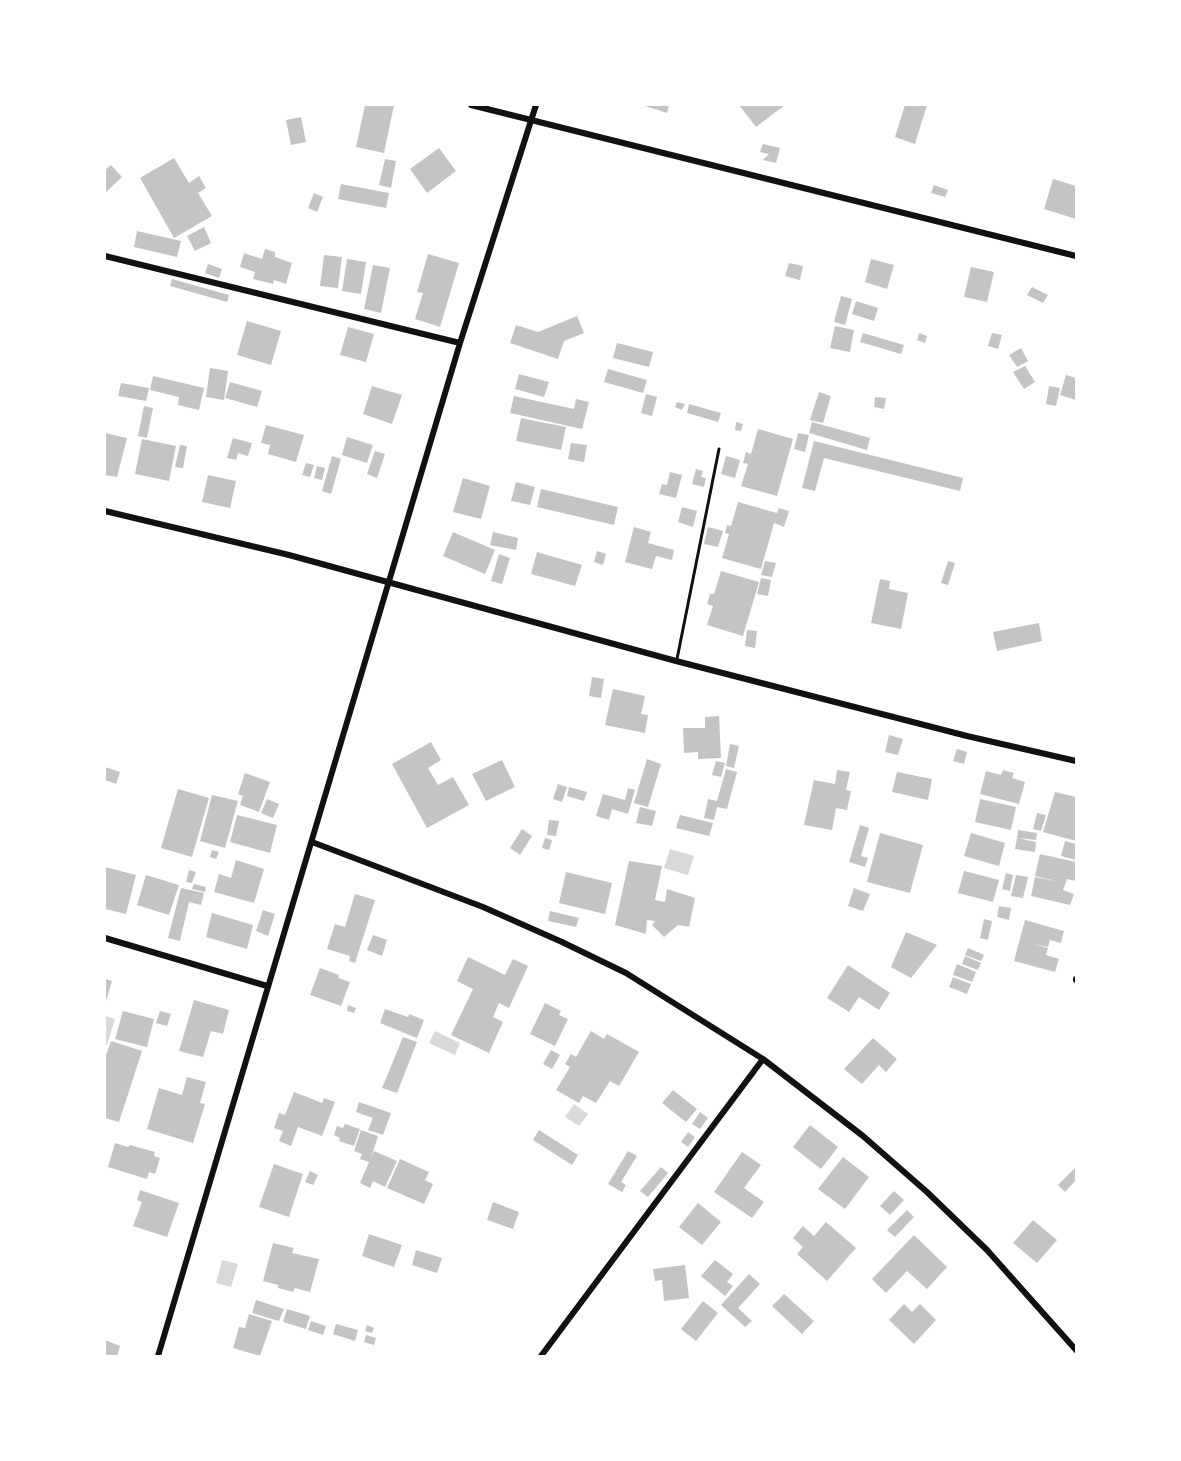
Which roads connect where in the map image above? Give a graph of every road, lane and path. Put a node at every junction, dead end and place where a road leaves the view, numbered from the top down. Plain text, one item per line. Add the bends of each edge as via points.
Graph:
1 (471, 105) edge
2 (536, 105) edge
3 (532, 120) junction
4 (105, 256) edge
5 (1076, 256) edge
6 (460, 343) junction
7 (719, 449) dead end
8 (105, 511) edge
9 (388, 584) junction
10 (676, 661) junction
11 (1076, 761) edge
12 (312, 842) junction
13 (105, 938) edge
14 (267, 986) junction
15 (763, 1059) junction
16 (1076, 1350) edge
17 (158, 1356) edge
18 (541, 1356) edge

1 - 3 street
2 - 3 street
3 - 5 street
3 - 6 street
4 - 6 street
6 - 9 street
7 - 10 lane
8 - 9 street via 289,555
9 - 10 street
9 - 12 street
10 - 11 street
12 - 14 street
12 - 15 street via 483,907 626,973
13 - 14 street
14 - 17 street
15 - 16 street via 863,1136 927,1192 987,1250
15 - 18 street

